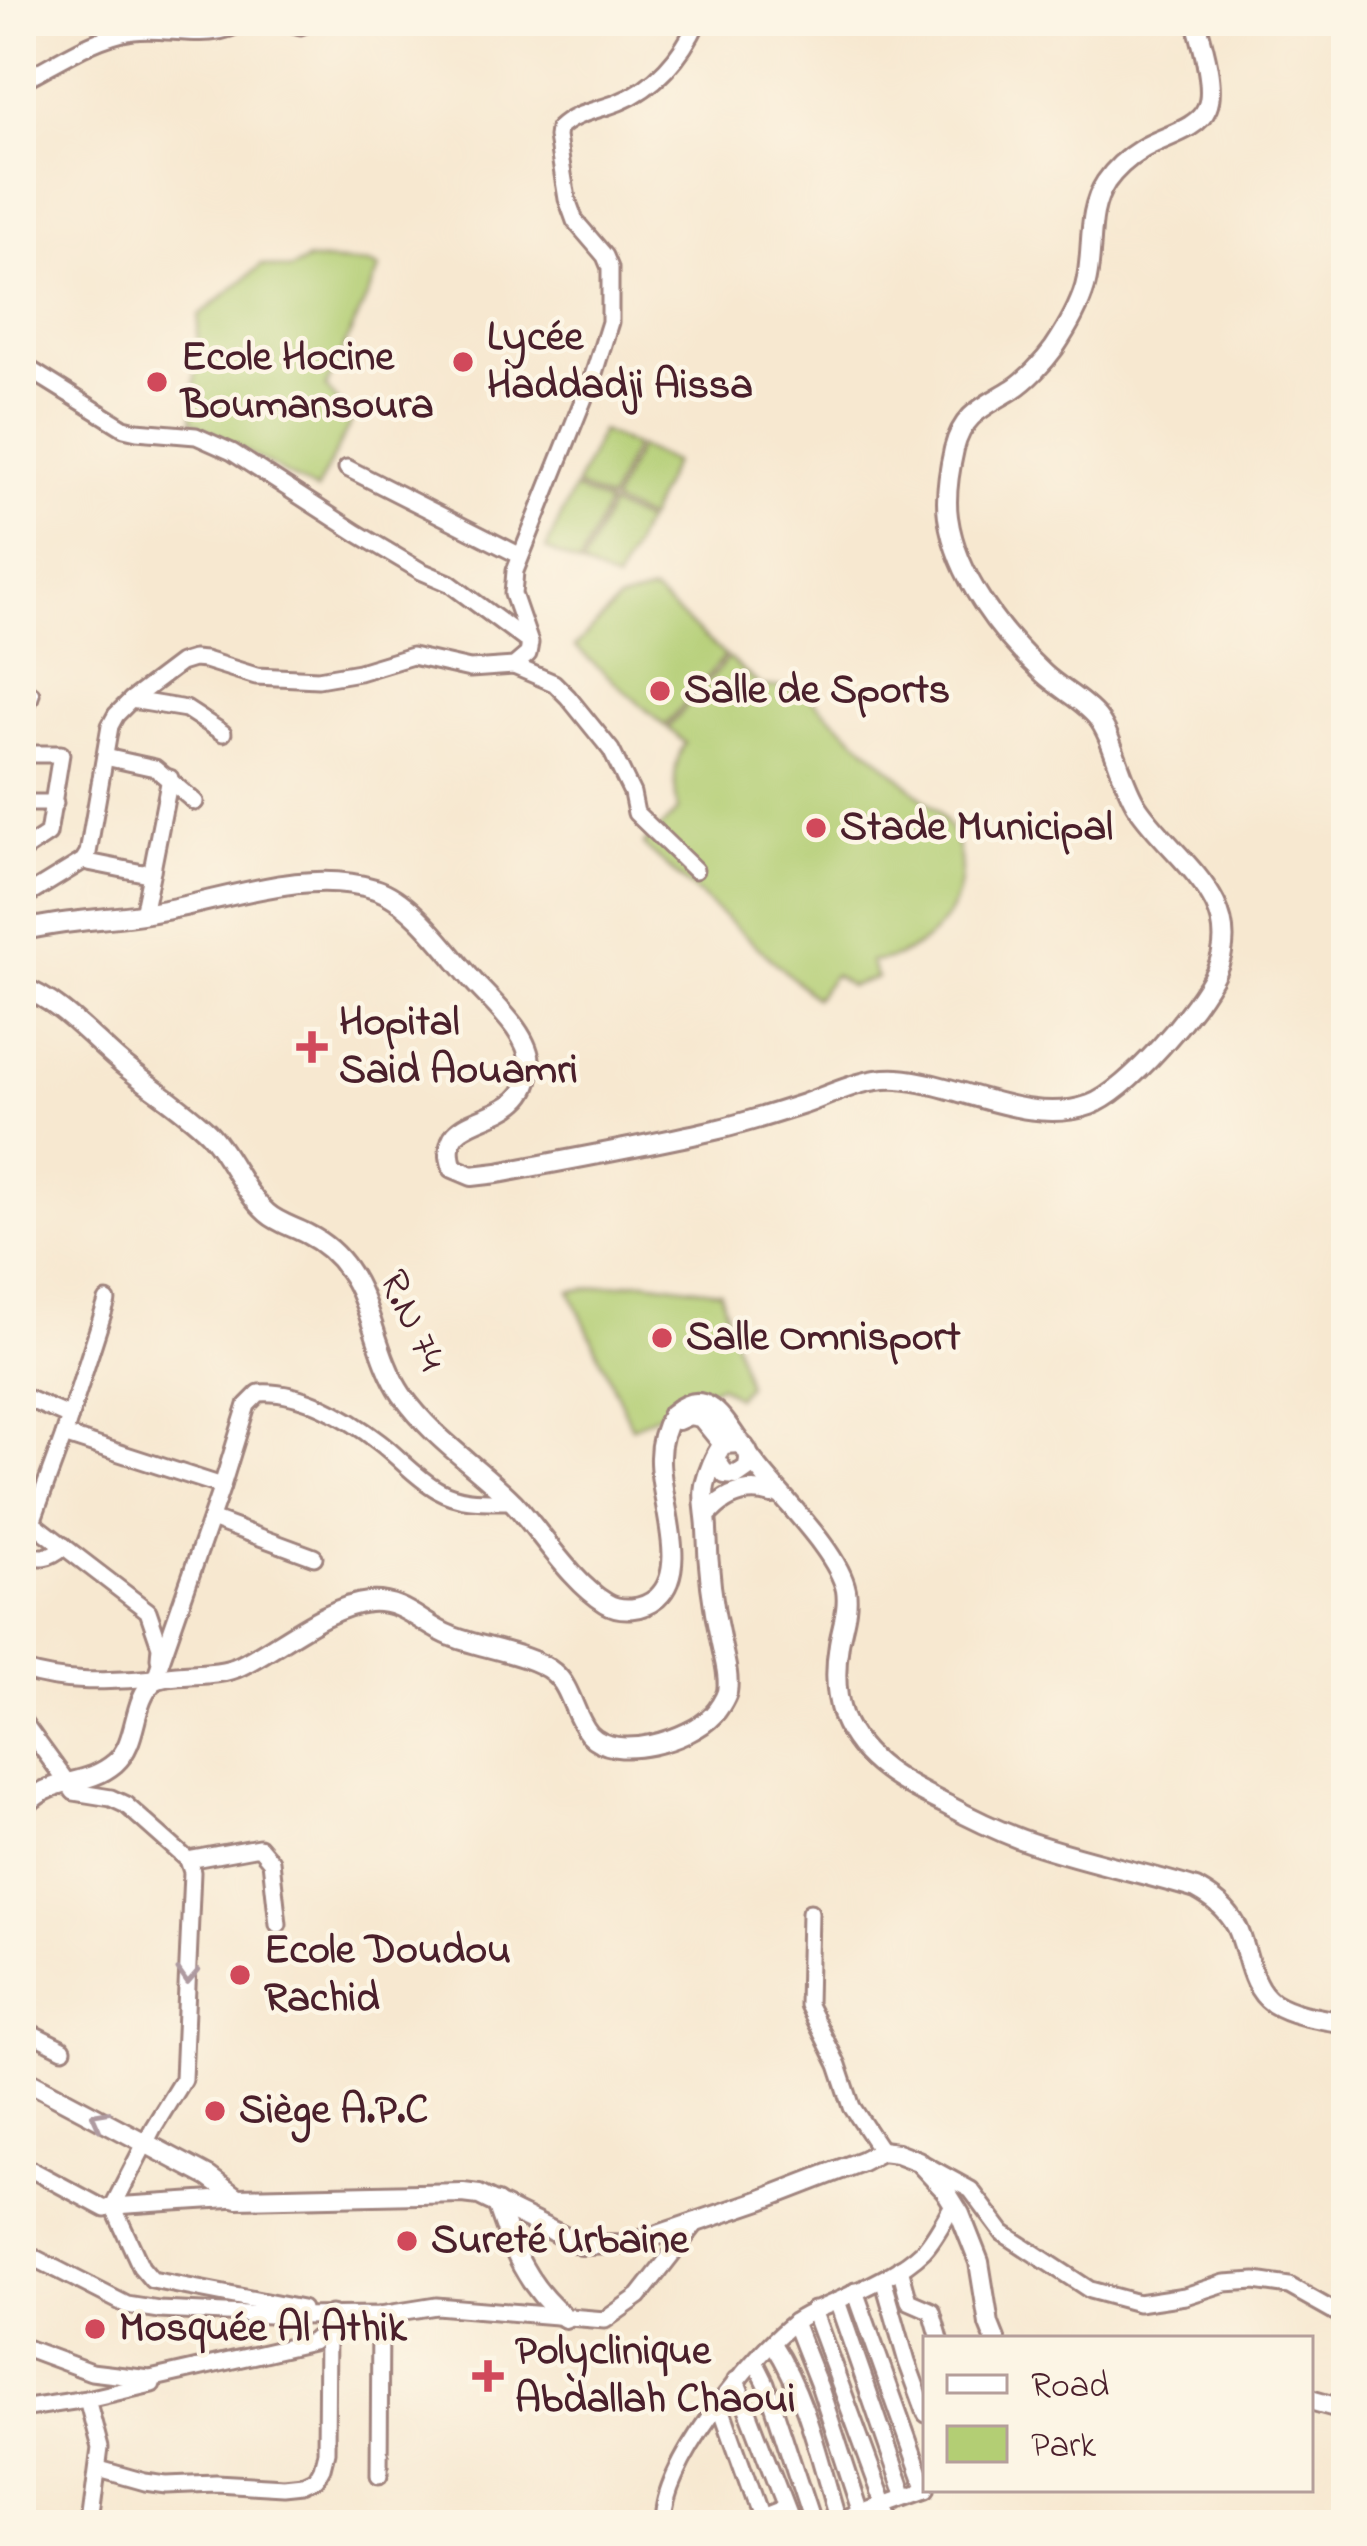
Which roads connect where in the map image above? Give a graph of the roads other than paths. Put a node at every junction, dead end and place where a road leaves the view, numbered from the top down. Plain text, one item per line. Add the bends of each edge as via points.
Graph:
1 (244, 21) edge
2 (282, 21) edge
3 (314, 21) edge
4 (698, 21) edge
5 (1196, 21) edge
6 (21, 81) edge
7 (21, 364) edge
8 (347, 469) dead end
9 (519, 555) junction
10 (530, 644) junction
11 (514, 666) junction
12 (21, 689) edge
13 (131, 700) junction
14 (21, 704) edge
15 (223, 733) dead end
16 (21, 754) edge
17 (105, 758) junction
18 (170, 778) junction
19 (195, 802) dead end
20 (21, 803) edge
21 (55, 803) junction
22 (21, 852) edge
23 (83, 861) junction
24 (152, 870) junction
25 (695, 870) dead end
26 (21, 899) edge
27 (143, 914) junction
28 (21, 931) edge
29 (21, 987) edge
30 (107, 1300) dead end
31 (21, 1396) edge
32 (70, 1417) junction
33 (64, 1435) junction
34 (732, 1459) junction
35 (222, 1486) junction
36 (779, 1499) junction
37 (512, 1501) junction
38 (27, 1519) edge
39 (211, 1519) junction
40 (709, 1519) junction
41 (64, 1546) junction
42 (21, 1552) edge
43 (314, 1557) dead end
44 (21, 1670) edge
45 (155, 1678) junction
46 (21, 1719) edge
47 (66, 1784) junction
48 (21, 1811) edge
49 (188, 1860) junction
50 (810, 1912) dead end
51 (278, 1924) dead end
52 (1346, 2023) edge
53 (21, 2028) edge
54 (63, 2049) dead end
55 (21, 2077) edge
56 (145, 2142) junction
57 (881, 2151) junction
58 (918, 2161) junction
59 (21, 2164) edge
60 (208, 2177) junction
61 (237, 2198) junction
62 (203, 2200) junction
63 (497, 2203) junction
64 (954, 2203) junction
65 (109, 2208) junction
66 (697, 2221) junction
67 (21, 2252) edge
68 (900, 2268) junction
69 (883, 2279) junction
70 (855, 2291) junction
71 (837, 2302) junction
72 (813, 2310) junction
73 (380, 2314) junction
74 (565, 2318) junction
75 (1346, 2318) edge
76 (331, 2322) junction
77 (794, 2322) junction
78 (939, 2336) edge
79 (994, 2336) edge
80 (773, 2344) junction
81 (21, 2346) edge
82 (755, 2361) junction
83 (184, 2373) junction
84 (736, 2380) junction
85 (88, 2399) junction
86 (1313, 2401) edge
87 (719, 2402) junction
88 (923, 2406) edge
89 (21, 2408) edge
90 (1346, 2410) edge
91 (99, 2469) junction
92 (923, 2470) edge
93 (379, 2474) dead end
94 (923, 2491) edge
95 (905, 2498) junction
96 (884, 2504) junction
97 (783, 2508) junction
98 (861, 2513) junction
99 (833, 2523) edge
100 (89, 2525) edge
101 (664, 2525) edge
102 (792, 2525) edge
103 (812, 2525) edge
104 (892, 2525) edge

1 - 6 street via 212,32 132,32
2 - 3 street
4 - 9 street via 655,80 558,129 575,221 610,268 610,322
5 - 27 main road via 1207,108 1104,184 1072,318 1018,386 975,410 961,429 948,484 953,544 988,608 1042,672 1096,717 1137,806 1221,914 1216,970 1115,1092 1084,1107 1032,1109 924,1083 868,1081 722,1128 472,1176 453,1168 449,1139 515,1101 530,1078 530,1058 484,993 392,897 313,882
7 - 10 street via 124,428 196,436 232,452 448,584
8 - 9 street
9 - 10 street via 513,594
10 - 11 street
11 - 13 street via 470,669 412,656 318,679 274,679 193,659
11 - 25 street via 568,697 611,750 636,813
12 - 14 street via 31,694
13 - 15 street via 187,709
13 - 17 street via 110,727
16 - 21 street via 62,754
17 - 18 street
17 - 23 street
18 - 19 street
18 - 24 street
20 - 21 street
21 - 22 street via 48,834
23 - 24 street
23 - 26 street
24 - 27 street
27 - 28 main road
29 - 37 main road, R.N 74 via 207,1131 268,1214 332,1251 357,1286 401,1393
30 - 32 street
31 - 32 street
32 - 33 street
33 - 35 street
33 - 38 street
34 - 36 main road, R.N 74
34 - 37 main road, R.N 74 via 719,1413 699,1402 676,1410 660,1465 672,1567 668,1584 642,1606 610,1606 592,1593
34 - 40 main road
35 - 37 street via 247,1405 278,1391 356,1425 438,1490 468,1501
35 - 39 street
36 - 40 main road via 734,1494
36 - 52 main road, R.N 74 via 824,1548 846,1589 838,1699 875,1763 1017,1838 1196,1889 1230,1916 1263,1994 1294,2012
38 - 41 street
39 - 43 street
39 - 45 street
40 - 45 main road via 727,1694 690,1733 655,1745 622,1748 594,1739 552,1670 453,1637 383,1602 335,1611 226,1672
41 - 42 street via 44,1559
41 - 45 street via 148,1611 160,1646
44 - 45 street via 78,1683
45 - 47 main road via 117,1761
46 - 47 street
47 - 48 main road via 45,1788
47 - 49 street via 126,1805
49 - 51 street via 259,1847 272,1861
49 -> 56 street via 183,2079
50 - 57 street via 808,2005 852,2108
53 - 54 street
56 -> 55 main road
56 - 60 main road
56 - 65 street
57 - 58 main road
57 - 66 main road
58 - 64 main road
58 - 75 street via 970,2190 1003,2234 1090,2290 1138,2303 1255,2281 1289,2286
59 - 65 street
60 - 61 main road
60 - 62 main road
61 - 62 street
61 - 63 main road via 463,2193
62 - 65 street
63 - 66 main road via 581,2245 623,2244
63 - 74 main road via 528,2279
64 - 68 street via 925,2249
64 - 79 main road via 979,2262
65 - 76 street via 152,2280
66 - 74 street via 626,2308 605,2320
67 - 76 street via 127,2305
68 - 69 street
68 - 78 street via 909,2301 932,2311
69 - 70 street
69 - 88 street
70 - 71 street
70 - 92 street
71 - 72 street
71 - 95 street
72 - 77 street
72 - 96 street
73 - 74 street via 436,2306
73 - 76 street
73 - 93 street
76 - 83 street via 312,2342
76 - 91 street via 326,2452 316,2479 284,2488 166,2485
77 - 80 street
77 - 98 street
80 - 82 street
80 - 99 street via 797,2391
81 - 83 street via 119,2377
82 - 84 street
82 - 103 street
83 - 85 street
84 - 87 street
84 - 97 street
85 - 89 street
85 - 91 street
86 - 90 main road
87 - 97 street via 760,2517
87 - 101 street via 670,2488
91 - 100 street
94 - 95 street
95 - 96 street
96 - 98 street
96 - 104 street
97 - 102 street
98 - 99 street

